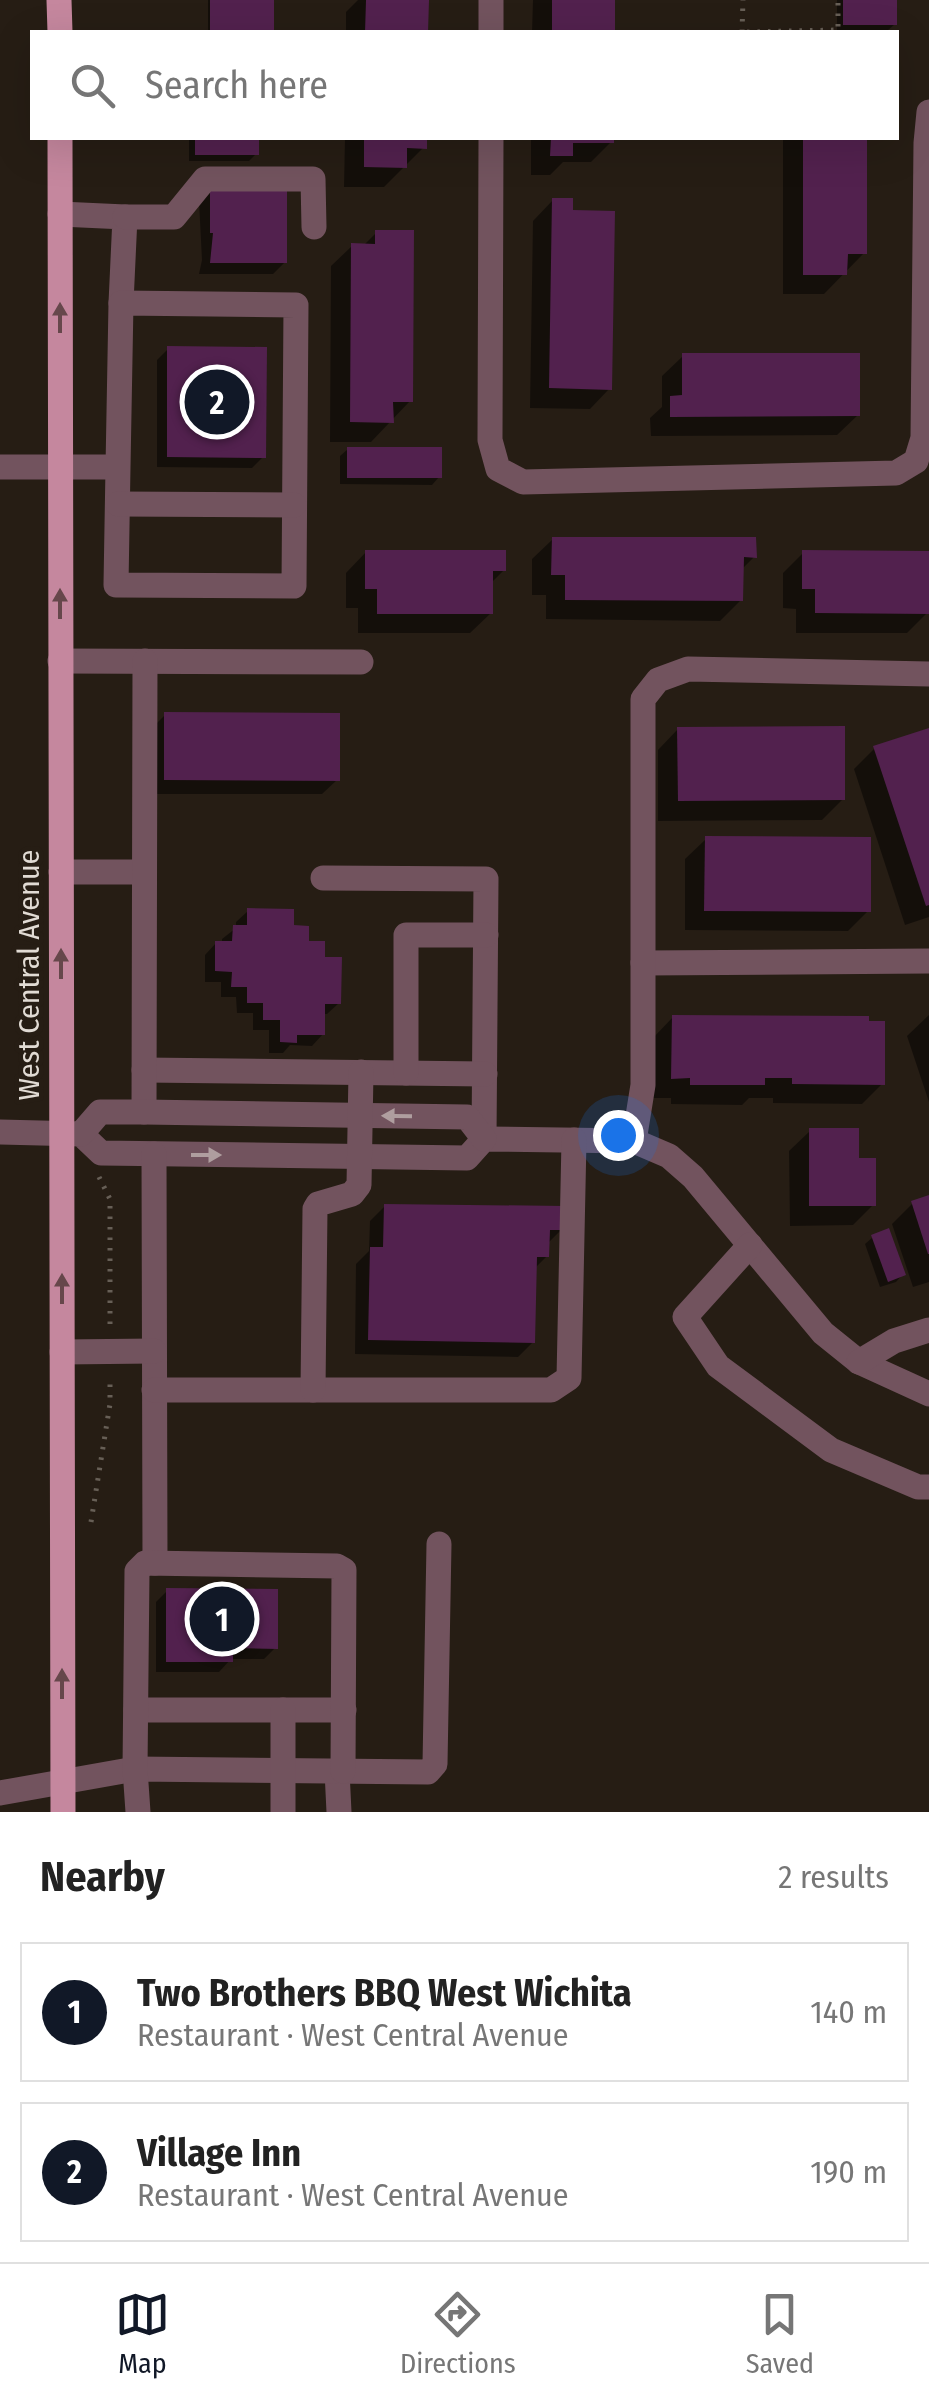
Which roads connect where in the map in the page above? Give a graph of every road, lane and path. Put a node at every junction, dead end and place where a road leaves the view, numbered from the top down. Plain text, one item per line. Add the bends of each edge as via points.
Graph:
1 (60, 0) edge
2 (72, 0) edge
3 (491, 0) edge
4 (743, 0) edge
5 (838, 0) edge
6 (60, 30) edge
7 (60, 30) edge
8 (491, 30) edge
9 (745, 30) edge
10 (838, 30) edge
11 (929, 112) edge
12 (60, 140) edge
13 (491, 140) edge
14 (60, 214) junction
15 (125, 217) junction
16 (314, 227) dead end
17 (121, 303) junction
18 (118, 466) junction
19 (0, 467) edge
20 (60, 467) junction
21 (118, 504) junction
22 (294, 506) junction
23 (60, 661) junction
24 (145, 662) junction
25 (361, 662) dead end
26 (929, 674) edge
27 (61, 872) junction
28 (144, 872) junction
29 (323, 878) dead end
30 (486, 935) junction
31 (929, 961) edge
32 (643, 964) junction
33 (144, 1070) junction
34 (361, 1072) junction
35 (406, 1073) junction
36 (485, 1074) junction
37 (144, 1112) junction
38 (360, 1116) junction
39 (0, 1132) edge
40 (80, 1139) junction
41 (484, 1139) junction
42 (574, 1140) junction
43 (634, 1141) junction
44 (154, 1154) junction
45 (359, 1156) junction
46 (750, 1246) junction
47 (929, 1330) edge
48 (110, 1351) junction
49 (154, 1351) junction
50 (62, 1352) junction
51 (859, 1362) junction
52 (154, 1390) junction
53 (314, 1390) junction
54 (929, 1394) edge
55 (929, 1487) edge
56 (90, 1533) dead end
57 (439, 1544) dead end
58 (155, 1563) junction
59 (136, 1710) junction
60 (284, 1710) junction
61 (344, 1710) junction
62 (136, 1769) junction
63 (283, 1771) junction
64 (340, 1771) junction
65 (62, 1782) junction
66 (0, 1793) edge
67 (62, 1812) edge
68 (138, 1812) edge
69 (283, 1812) edge
70 (339, 1812) edge

1 - 6 main road
2 - 7 main road
3 - 8 street
4 - 9 path
5 - 10 path
11 - 13 street via 923,438 916,461 896,473 523,482 498,469 490,440
12 - 14 main road, West Central Avenue
14 - 15 street
20 -> 14 main road, West Central Avenue
15 - 16 street via 174,217 205,178 313,179
15 - 17 street
17 - 18 street
17 - 22 street via 296,305
18 - 20 street
18 - 21 street
19 - 20 street
23 -> 20 main road, West Central Avenue
21 - 22 street
21 - 22 street via 116,585 294,586
23 - 24 street
23 - 27 main road, West Central Avenue
24 - 25 street
24 - 28 street
26 - 32 street via 688,669 658,680 642,699
27 - 28 street
40 -> 27 main road, West Central Avenue
28 - 33 street
29 - 30 street via 486,879
30 - 35 street via 406,935
30 - 36 street
31 - 32 street
32 - 43 street via 643,1085
33 - 34 street
33 - 37 street
34 - 35 street
34 - 38 street
35 - 36 street
36 - 41 street
37 - 38 street
37 - 40 street via 100,1112
41 -> 38 street via 467,1117
38 - 45 street
39 - 40 street
40 - 44 street via 101,1153
40 - 48 path via 110,1199
50 -> 40 main road, West Central Avenue
41 - 42 street
41 - 45 street via 467,1158
42 - 43 street
42 - 53 street via 566,1383 552,1390
43 - 46 street via 668,1156
44 -> 45 street
44 - 49 street
45 - 53 street via 359,1184 352,1194 315,1209
46 - 51 street via 822,1333
46 - 55 street via 685,1317 718,1366 831,1450
47 - 51 street
48 - 49 street
48 - 50 street
48 - 56 path via 110,1404
49 - 52 street
65 -> 50 main road, West Central Avenue
51 - 54 street
52 - 53 street
52 - 58 street
57 - 64 street via 433,1770
58 - 59 street via 140,1564 137,1571
58 - 61 street via 344,1570
59 - 60 street
59 - 62 street
60 - 61 street
60 - 63 street
61 - 64 street
62 - 63 street
62 - 65 street
62 - 68 street
63 - 64 street
63 - 69 street
64 - 70 street
65 - 66 street
65 - 67 main road, West Central Avenue

